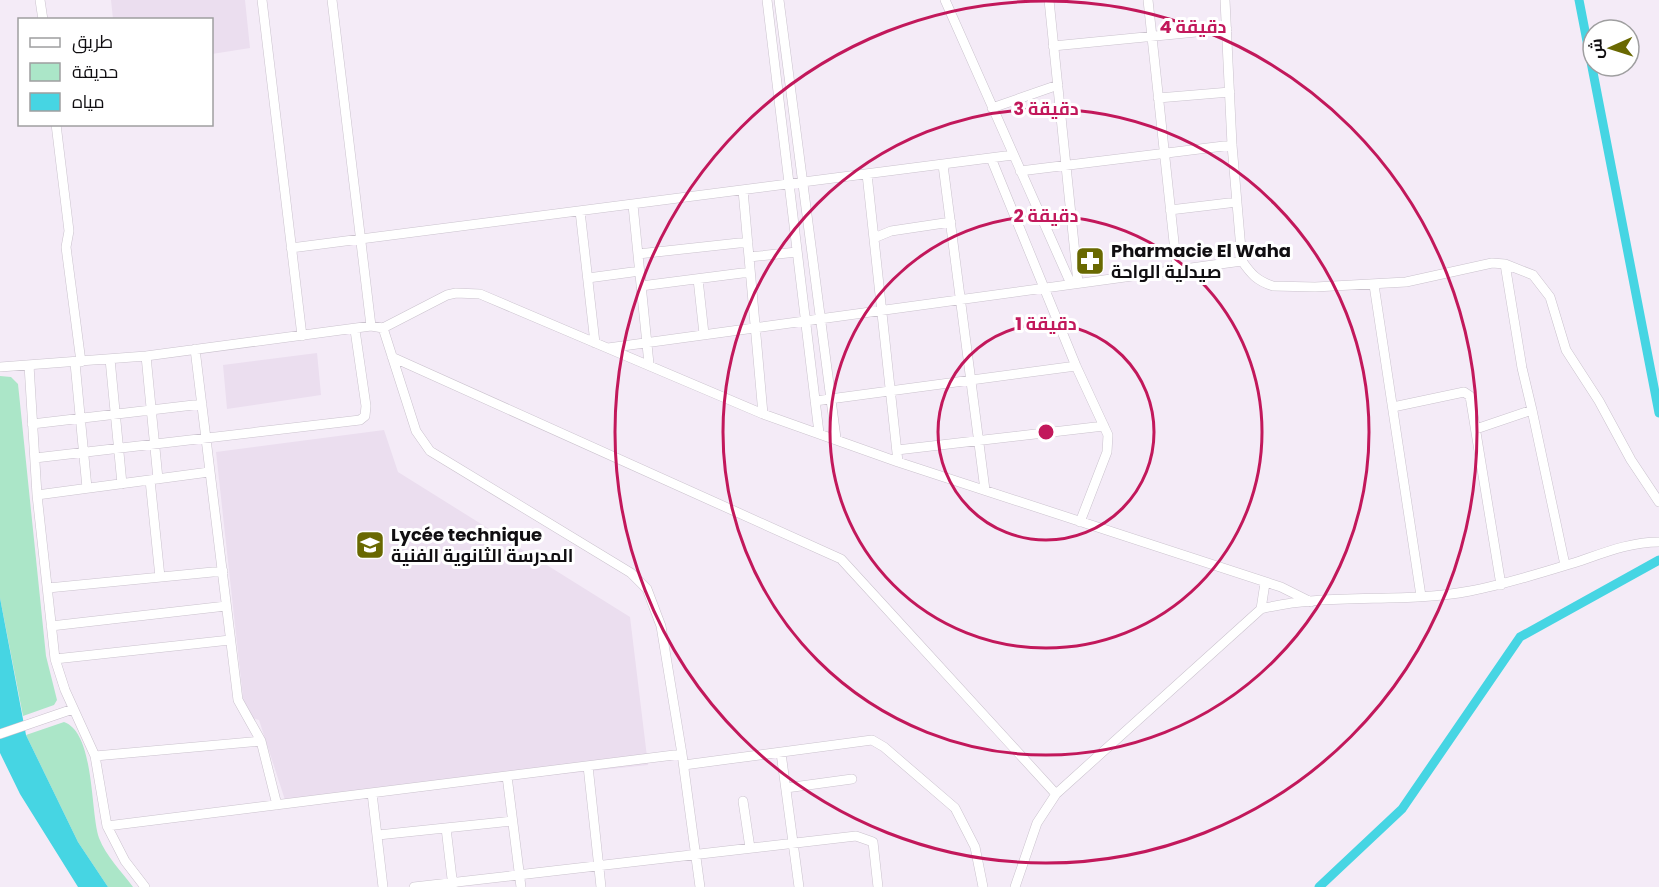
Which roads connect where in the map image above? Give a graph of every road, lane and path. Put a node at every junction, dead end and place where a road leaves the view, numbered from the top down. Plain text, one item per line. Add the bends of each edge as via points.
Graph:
1 (40, 0) edge
2 (262, 0) edge
3 (332, 0) edge
4 (767, 0) edge
5 (779, 0) edge
6 (945, 0) edge
7 (1049, 0) edge
8 (1148, 0) edge
9 (1225, 0) edge
10 (42, 18) edge
11 (1227, 29) junction
12 (1152, 36) junction
13 (1053, 46) junction
14 (1058, 85) junction
15 (1230, 92) junction
16 (1158, 98) junction
17 (993, 108) junction
18 (56, 126) edge
19 (1232, 145) junction
20 (1164, 153) junction
21 (1013, 155) junction
22 (991, 159) junction
23 (943, 165) junction
24 (1066, 165) junction
25 (1020, 171) junction
26 (867, 174) junction
27 (803, 183) junction
28 (789, 184) junction
29 (743, 190) junction
30 (1237, 202) junction
31 (633, 205) junction
32 (1170, 210) junction
33 (580, 211) junction
34 (951, 222) junction
35 (874, 237) junction
36 (360, 240) junction
37 (748, 242) junction
38 (291, 248) junction
39 (797, 252) junction
40 (638, 254) junction
41 (749, 257) junction
42 (1242, 261) junction
43 (1505, 264) junction
44 (1177, 270) junction
45 (640, 271) junction
46 (750, 272) junction
47 (588, 278) junction
48 (698, 279) junction
49 (1074, 284) junction
50 (1374, 285) junction
51 (641, 286) junction
52 (1044, 288) junction
53 (961, 299) junction
54 (882, 310) junction
55 (820, 319) junction
56 (805, 321) junction
57 (370, 326) junction
58 (755, 327) junction
59 (383, 328) junction
60 (355, 330) junction
61 (704, 334) junction
62 (302, 336) junction
63 (647, 342) junction
64 (595, 343) junction
65 (608, 348) junction
66 (195, 349) junction
67 (146, 356) junction
68 (392, 357) junction
69 (110, 359) junction
70 (78, 362) junction
71 (649, 364) junction
72 (29, 365) junction
73 (1076, 366) junction
74 (0, 367) edge
75 (971, 381) junction
76 (891, 392) junction
77 (831, 399) junction
78 (815, 401) junction
79 (202, 404) junction
80 (1393, 407) junction
81 (151, 410) junction
82 (1533, 410) junction
83 (115, 414) junction
84 (763, 414) junction
85 (80, 418) junction
86 (32, 424) junction
87 (1104, 426) junction
88 (1476, 429) junction
89 (819, 433) junction
90 (205, 438) junction
91 (836, 438) junction
92 (979, 442) junction
93 (155, 444) junction
94 (119, 448) junction
95 (897, 450) junction
96 (84, 452) junction
97 (35, 458) junction
98 (898, 462) junction
99 (209, 472) junction
100 (154, 479) junction
101 (122, 484) junction
102 (87, 488) junction
103 (986, 490) junction
104 (37, 495) junction
105 (1659, 502) edge
106 (1080, 522) junction
107 (1659, 542) edge
108 (1565, 565) junction
109 (223, 571) junction
110 (160, 577) junction
111 (1265, 583) junction
112 (1501, 585) junction
113 (48, 588) junction
114 (1421, 596) junction
115 (1311, 602) junction
116 (226, 606) junction
117 (1261, 609) junction
118 (51, 626) junction
119 (230, 640) junction
120 (55, 659) junction
121 (73, 709) junction
122 (0, 734) edge
123 (261, 741) junction
124 (782, 753) junction
125 (682, 754) junction
126 (95, 756) junction
127 (684, 765) junction
128 (588, 766) junction
129 (507, 776) junction
130 (852, 779) dead end
131 (786, 788) junction
132 (372, 793) junction
133 (1056, 794) junction
134 (743, 801) dead end
135 (277, 805) junction
136 (512, 821) junction
137 (107, 826) junction
138 (446, 828) junction
139 (378, 836) junction
140 (793, 844) junction
141 (750, 849) junction
142 (695, 855) junction
143 (598, 866) junction
144 (520, 875) junction
145 (453, 885) edge
146 (145, 887) edge
147 (383, 887) edge
148 (414, 887) edge
149 (521, 887) edge
150 (601, 887) edge
151 (700, 887) edge
152 (799, 887) edge
153 (878, 887) edge
154 (983, 887) edge
155 (1015, 887) edge

1 - 10 street
2 - 38 street
3 - 36 street
4 - 28 street
5 - 27 street
6 - 17 street
7 - 13 street
8 - 12 street
9 - 11 street
11 - 12 street
11 - 15 street
12 - 13 street
12 - 16 street
13 - 14 street
14 - 17 street
14 - 24 street
15 - 16 street
15 - 19 street
16 - 20 street
17 - 21 street
18 - 70 street via 69,231 66,246
19 - 20 street
19 - 30 street
20 - 24 street
20 - 32 street
21 - 22 street
21 - 25 street
22 - 23 street
22 - 52 street
23 - 26 street
23 - 34 street
24 - 25 street
24 - 49 street
25 - 49 street
26 - 27 street
26 - 35 street
27 - 28 street
27 - 55 street
28 - 29 street
28 - 39 street
29 - 31 street
29 - 37 street
30 - 32 street
30 - 42 street
31 - 33 street
31 - 40 street
32 - 44 street
33 - 36 street
33 - 47 street
34 - 35 street
34 - 53 street
35 - 54 street
36 - 38 street
36 - 57 street
37 - 40 street
37 - 41 street
38 - 62 street
39 - 41 street
39 - 56 street
40 - 45 street
41 - 46 street
42 - 44 street
42 - 50 street via 1261,283 1273,286
43 - 50 street via 1480,264 1435,278
43 - 82 street
43 - 105 street via 1533,274 1545,287 1566,350
44 - 49 street
45 - 47 street
45 - 51 street
46 - 48 street
46 - 58 street
47 - 64 street
48 - 51 street
48 - 61 street
49 - 52 street
50 - 80 street
51 - 63 street
52 - 53 street
52 - 73 street
53 - 54 street
53 - 75 street
54 - 55 street
54 - 76 street
55 - 56 street
55 - 77 street
56 - 58 street
56 - 78 street
57 - 59 street
57 - 60 street
58 - 61 street
58 - 84 street
59 - 64 street via 447,295 467,293 480,294
59 - 68 street
60 - 62 street
60 - 90 street via 366,406 363,418
61 - 63 street
62 - 66 street
63 - 65 street
63 - 71 street
64 - 65 street
65 - 71 street
66 - 67 street
66 - 79 street
67 - 69 street
67 - 81 street
68 - 125 street via 416,431 430,451 640,580 661,626
68 - 133 street via 841,560
69 - 70 street
69 - 83 street
70 - 72 street
70 - 85 street
71 - 84 street
72 - 74 street
72 - 86 street
73 - 75 street
73 - 87 street
75 - 76 street
75 - 92 street
76 - 77 street
76 - 95 street
77 - 78 street
77 - 91 street
78 - 89 street
79 - 81 street
79 - 90 street
80 - 88 street via 1467,392
80 - 114 street
81 - 83 street
81 - 93 street
82 - 88 street
82 - 108 street
83 - 85 street
83 - 94 street
84 - 89 street
85 - 86 street
85 - 96 street
86 - 97 street
87 - 92 street
87 - 106 street via 1109,444
88 - 112 street
89 - 91 street
90 - 93 street
90 - 99 street
91 - 98 street
92 - 95 street
92 - 103 street
93 - 94 street
93 - 100 street
94 - 96 street
94 - 101 street
95 - 98 street
96 - 97 street
96 - 102 street
97 - 104 street
98 - 103 street
99 - 100 street
99 - 109 street
100 - 101 street
100 - 110 street
101 - 102 street
102 - 104 street
103 - 106 street
104 - 113 street
106 - 111 street
107 - 108 street via 1627,545
108 - 112 street
109 - 110 street
109 - 116 street
110 - 113 street
111 - 115 street
111 - 117 street
112 - 114 street
113 - 118 street
114 - 115 street
115 - 117 street
116 - 118 street
116 - 119 street
117 - 133 street
118 - 120 street
119 - 120 street
119 - 123 street via 239,705
120 - 121 street
121 - 122 street
121 - 126 street
123 - 126 street
123 - 135 street
124 - 127 street
124 - 131 street
124 - 154 street via 872,740 878,743 955,808 975,847
125 - 127 street
125 - 128 street
126 - 137 street
127 - 142 street
128 - 129 street
128 - 143 street
129 - 132 street
129 - 136 street
130 - 131 street
131 - 140 street
132 - 135 street
132 - 139 street
133 - 155 street via 1037,824
134 - 141 street
135 - 137 street
136 - 138 street
136 - 144 street
137 - 146 street via 125,861
138 - 139 street
138 - 145 street
139 - 147 street
140 - 141 street
140 - 152 street
140 - 153 street via 856,836 869,838
141 - 142 street
142 - 143 street
142 - 151 street
143 - 144 street
143 - 150 street
144 - 145 street
144 - 149 street
145 - 148 street

